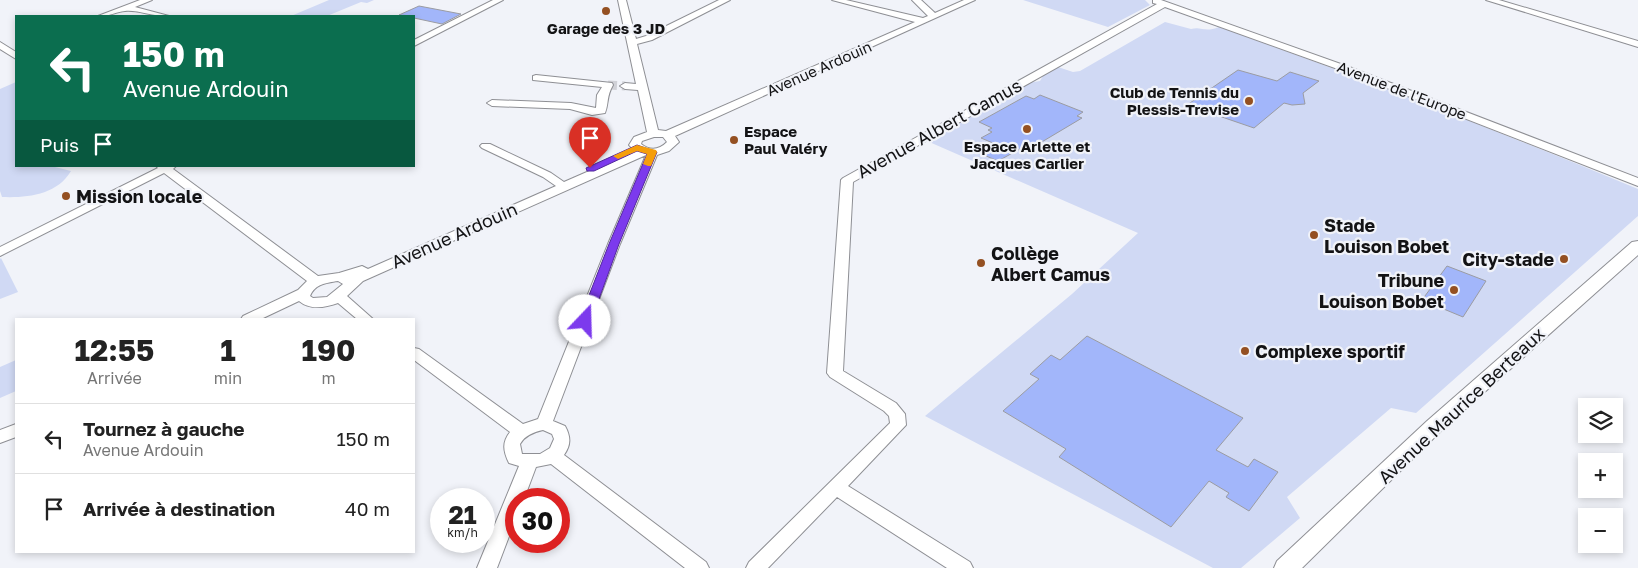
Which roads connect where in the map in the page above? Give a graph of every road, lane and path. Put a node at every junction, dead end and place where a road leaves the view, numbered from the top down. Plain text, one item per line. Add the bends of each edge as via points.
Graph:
1 (148, 0) edge
2 (499, 0) edge
3 (622, 0) edge
4 (726, 0) edge
5 (836, 0) edge
6 (916, 0) edge
7 (971, 0) edge
8 (1153, 0) edge
9 (1490, 0) edge
10 (1164, 4) junction
11 (126, 8) junction
12 (105, 15) edge
13 (160, 15) edge
14 (936, 16) junction
15 (924, 21) junction
16 (415, 42) edge
17 (632, 43) junction
18 (1638, 44) edge
19 (15, 46) edge
20 (2, 49) edge
21 (15, 56) edge
22 (536, 78) dead end
23 (624, 86) tunnel mouth
24 (642, 87) junction
25 (492, 103) dead end
26 (653, 134) junction
27 (667, 135) junction
28 (486, 146) dead end
29 (645, 150) junction
30 (166, 167) edge
31 (1638, 182) edge
32 (559, 183) junction
33 (1638, 246) edge
34 (0, 252) edge
35 (316, 281) junction
36 (345, 281) junction
37 (306, 298) junction
38 (339, 298) junction
39 (251, 318) edge
40 (269, 318) edge
41 (365, 318) edge
42 (415, 354) edge
43 (15, 421) edge
44 (544, 424) junction
45 (0, 428) edge
46 (15, 430) edge
47 (521, 432) junction
48 (0, 437) edge
49 (553, 456) junction
50 (529, 463) junction
51 (837, 488) junction
52 (487, 568) edge
53 (699, 568) edge
54 (756, 568) edge
55 (962, 568) edge
56 (1286, 568) edge

1 - 11 street
2 - 16 street
3 - 17 street
4 - 17 street via 649,38
5 - 15 street
6 - 14 street
7 - 14 street, Avenue Ardouin
8 - 10 street, Avenue de l'Europe
9 - 18 street
10 - 31 street, Avenue de l'Europe via 1349,70
10 - 51 street, Avenue Albert Camus via 847,180 834,374 890,407 897,414 898,425
11 - 12 street
11 - 13 street
14 - 15 street, Avenue Ardouin
15 - 27 street, Avenue Ardouin
17 - 24 street
19 - 20 street
20 - 21 street
22 - 25 street via 608,85 602,95 601,112 571,106
23 - 24 street
24 - 26 street
26 - 27 street
26 - 29 street via 636,142
27 - 29 street via 673,139 672,145 664,150
28 - 32 street
29 - 32 street, Avenue Ardouin
29 - 36 street, Avenue Ardouin
29 - 44 street via 614,244
30 - 34 street
30 - 35 street
32 - 36 street, Avenue Ardouin via 360,271
33 - 56 main road, Avenue Maurice Berteaux via 1434,426
35 - 36 street via 328,277
35 - 37 street via 305,289
36 - 38 street
37 - 38 street via 323,303
37 - 39 street
37 - 40 street
38 - 41 street
42 - 47 street
43 - 45 street
44 - 47 street
44 - 49 street via 559,430 563,437 562,445
46 - 48 street
47 - 50 street via 512,443 512,452 516,458
49 - 50 street
49 - 53 street
50 - 52 street
51 - 54 street, Avenue Albert Camus
51 - 55 street

